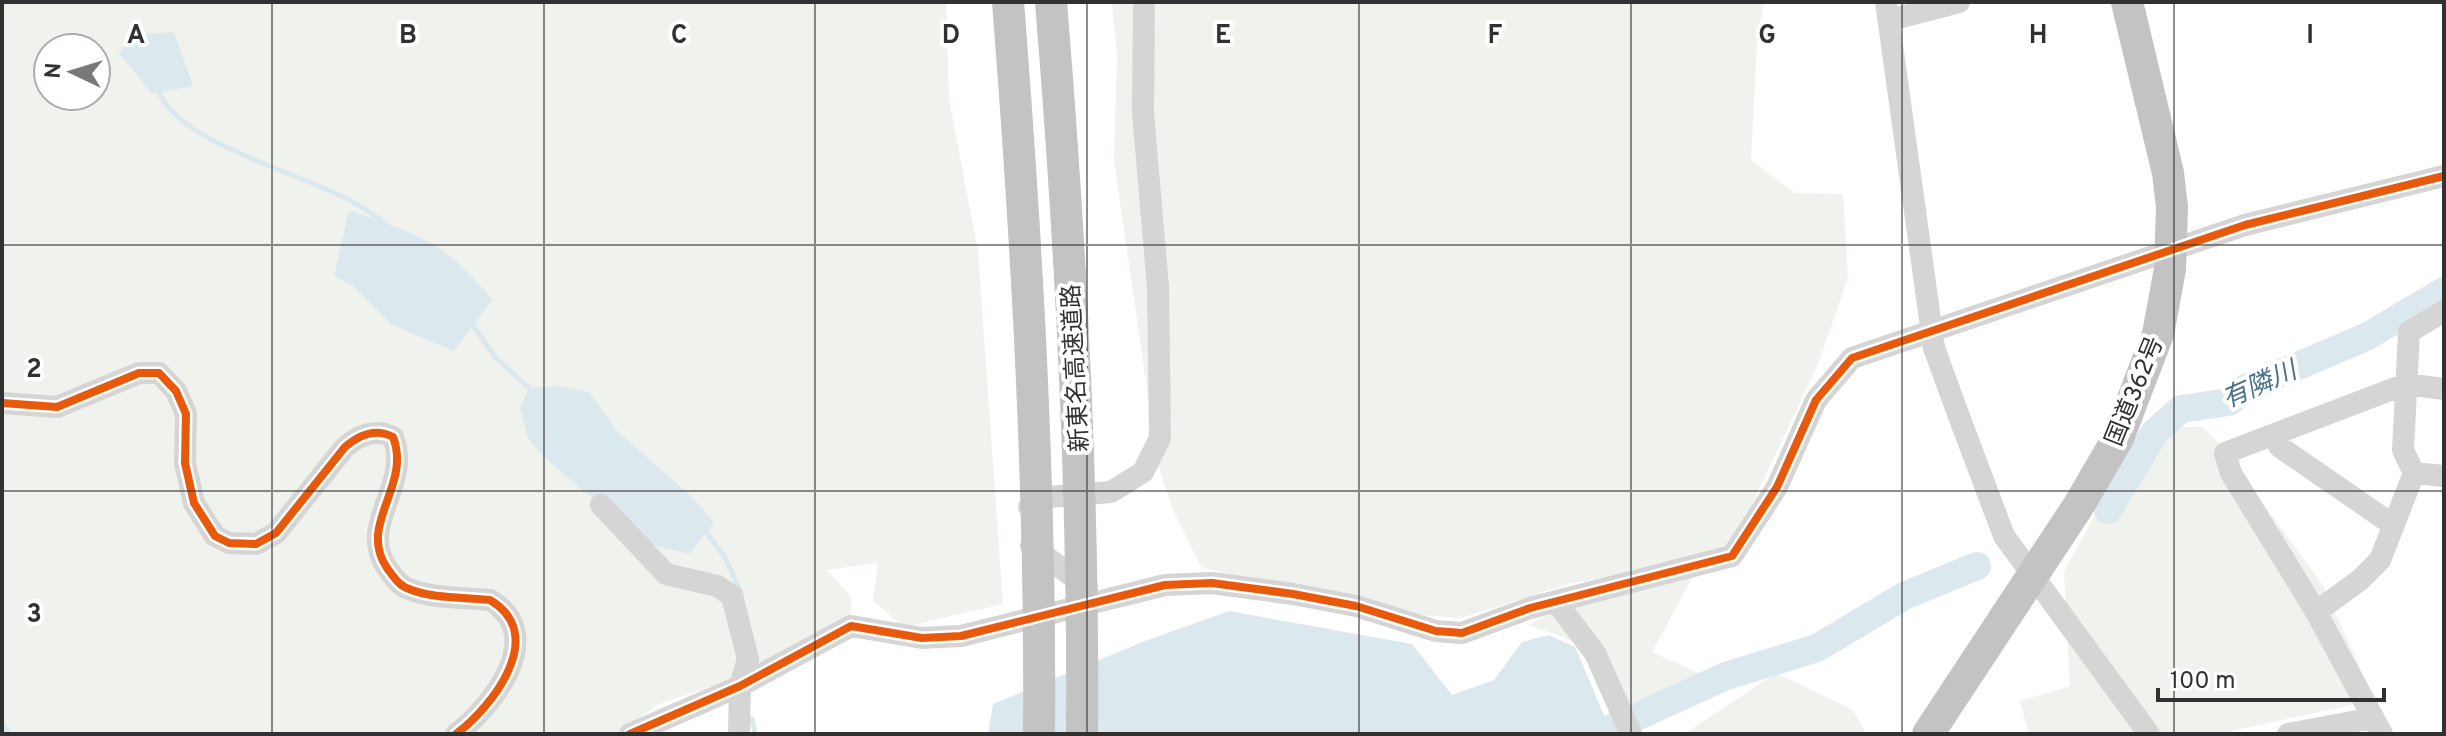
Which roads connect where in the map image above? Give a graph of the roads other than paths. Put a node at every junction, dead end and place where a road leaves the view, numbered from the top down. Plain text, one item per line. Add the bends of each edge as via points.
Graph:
1 (1008, 2) edge
2 (1051, 2) edge
3 (1144, 2) edge
4 (1959, 2) edge
5 (2127, 2) edge
6 (1888, 11) edge
7 (2443, 180) edge
8 (2171, 250) junction
9 (2444, 311) edge
10 (1931, 329) junction
11 (2406, 384) junction
12 (2444, 389) edge
13 (2, 403) edge
14 (2273, 435) junction
15 (2414, 473) junction
16 (2444, 476) edge
17 (601, 505) dead end
18 (2393, 525) junction
19 (2032, 574) junction
20 (1102, 598) junction
21 (1556, 602) junction
22 (2316, 612) junction
23 (747, 683) junction
24 (2378, 726) edge
25 (456, 734) edge
26 (630, 734) edge
27 (739, 734) edge
28 (1039, 734) edge
29 (1082, 734) edge
30 (1631, 734) edge
31 (1928, 734) edge
32 (2149, 734) edge
33 (2288, 734) edge

1 - 28 highway, 新東名高速道路 via 1035,460
2 - 29 highway, 新東名高速道路 via 1080,459
3 - 20 street via 1143,113 1158,287 1160,438 1143,472 1111,492 1037,498 1022,515 1022,539
4 - 6 street
5 - 8 highway, 国道362号 via 2168,173
6 - 10 street
7 - 8 street via 2245,225
8 - 10 street
8 - 19 highway, 国道362号 via 2158,334 2124,425
9 - 11 street via 2409,332
10 - 19 street via 2004,536
10 - 21 street via 1852,358 1827,384 1777,487 1732,556
11 - 12 street
11 - 14 street
11 - 15 street via 2403,450
13 - 25 street via 57,407 139,373 159,373 176,391 186,414 185,463 194,503 215,536 242,544 256,544 276,533 359,436 393,437 398,464 395,485 378,522 378,554 412,591 490,600 516,637 516,651 499,691
14 - 18 street via 2280,447
14 - 22 street via 2225,453 2231,473
15 - 16 street
15 - 18 street
17 - 23 street via 666,574 717,586 732,596 748,659
18 - 22 street via 2380,560
19 - 31 highway, 国道362号
19 - 32 street
20 - 21 street via 1165,585 1212,583 1356,606 1436,631 1462,633
20 - 23 street via 961,636 922,638 851,626
21 - 30 street via 1595,653
22 - 24 street
23 - 26 street
23 - 27 street
24 - 33 street

